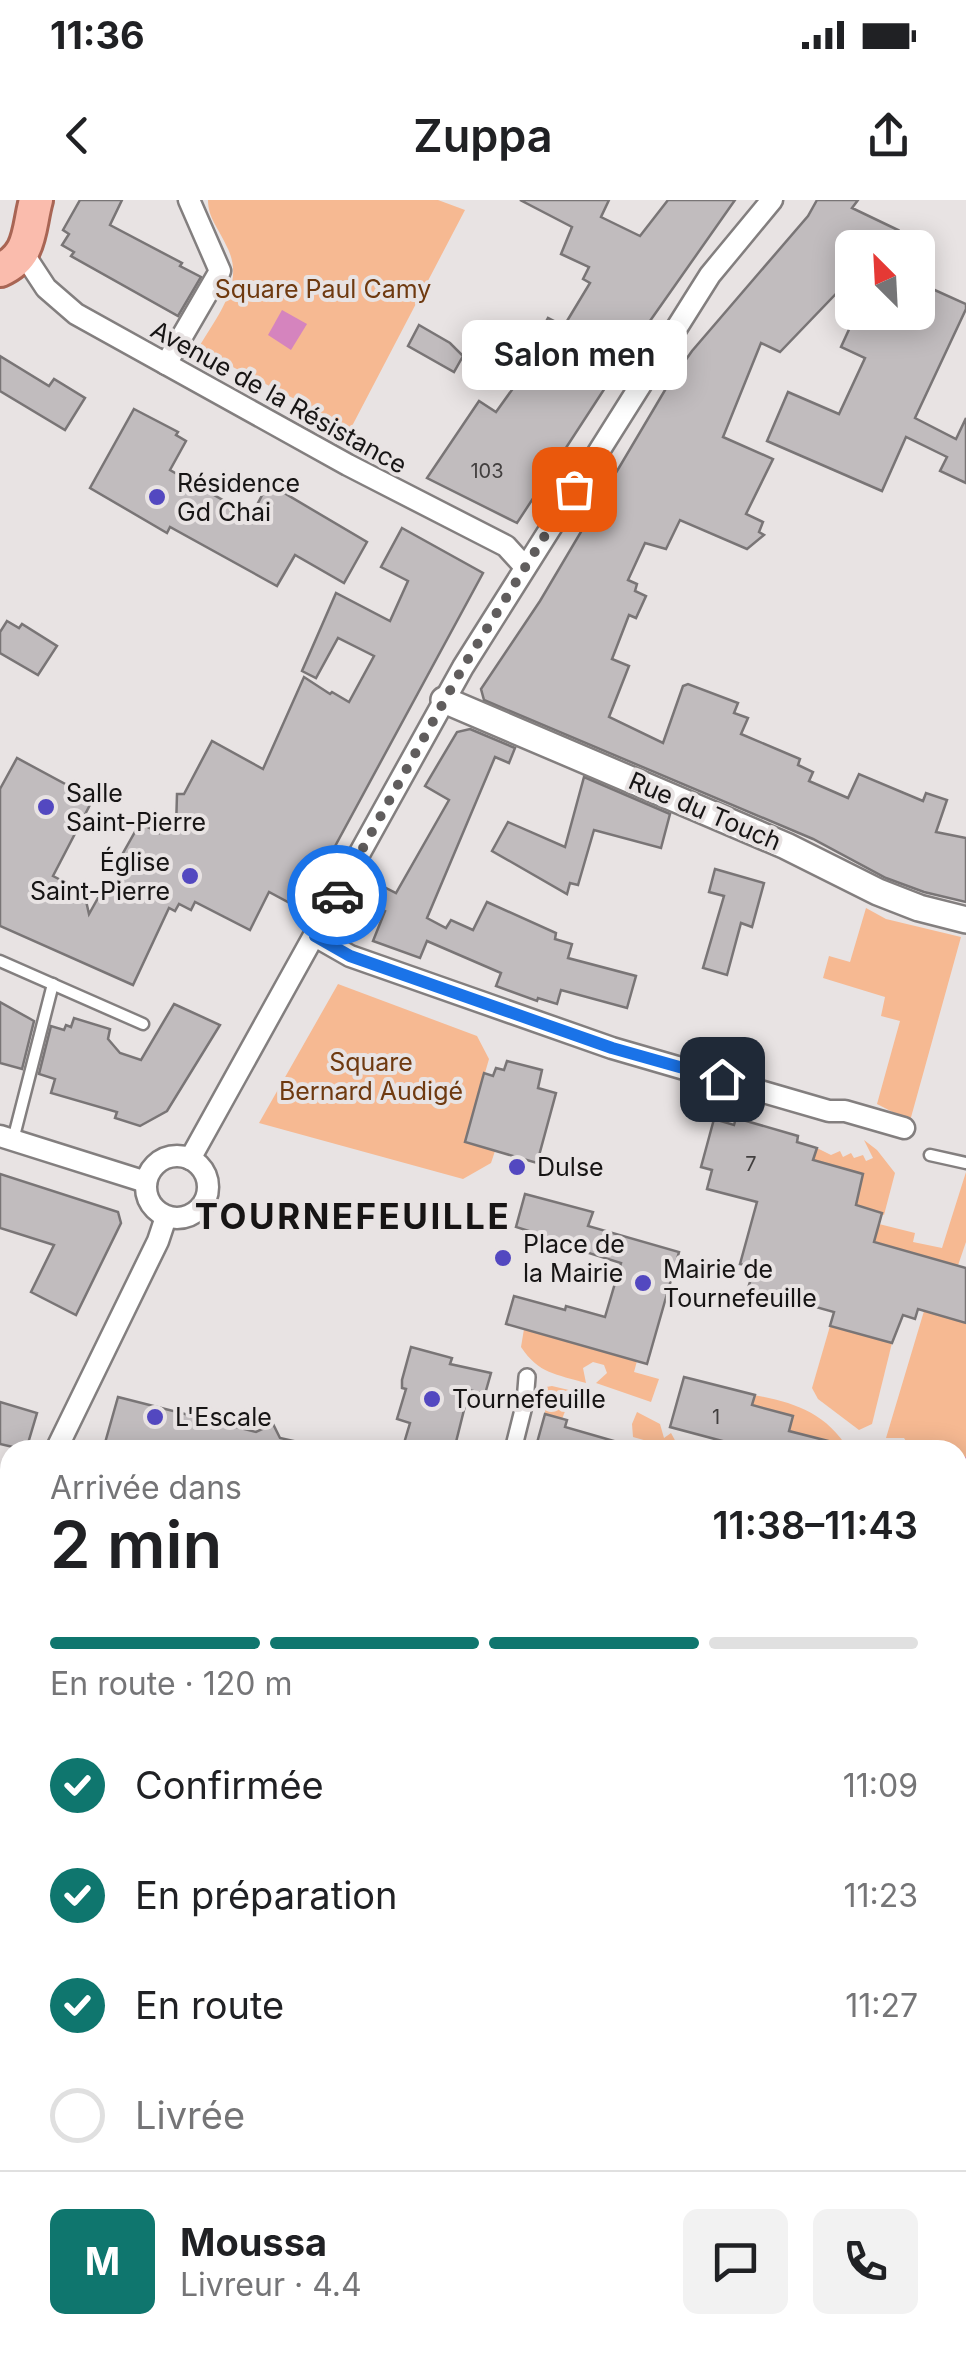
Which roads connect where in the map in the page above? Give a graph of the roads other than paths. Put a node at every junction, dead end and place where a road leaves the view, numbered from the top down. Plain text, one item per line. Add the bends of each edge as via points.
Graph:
1 (36, 200) edge
2 (189, 200) edge
3 (772, 200) edge
4 (12, 262) edge
5 (166, 364) junction
6 (525, 567) junction
7 (444, 700) junction
8 (966, 920) edge
9 (315, 936) junction
10 (0, 961) edge
11 (53, 984) junction
12 (142, 1024) dead end
13 (904, 1128) dead end
14 (7, 1138) edge
15 (930, 1155) dead end
16 (190, 1159) junction
17 (966, 1163) edge
18 (146, 1182) junction
19 (166, 1217) junction
20 (527, 1377) dead end
21 (61, 1440) edge
22 (516, 1440) edge

1 - 4 main road
2 - 5 street via 220,270
3 - 6 street via 710,275
4 - 5 street, Avenue de la Résistance via 76,314
5 - 6 street, Avenue de la Résistance via 506,546
6 - 7 street
7 - 8 street, Rue du Touch via 878,892
7 - 9 street
9 - 13 street via 350,956 612,1048
9 - 16 street
10 - 11 lane
11 - 12 lane
11 - 14 lane
14 - 18 street
15 - 17 lane
16 - 18 street via 162,1160
16 - 19 street via 206,1174 206,1199 194,1214
18 - 19 street via 148,1200
19 - 21 street
20 - 22 street

